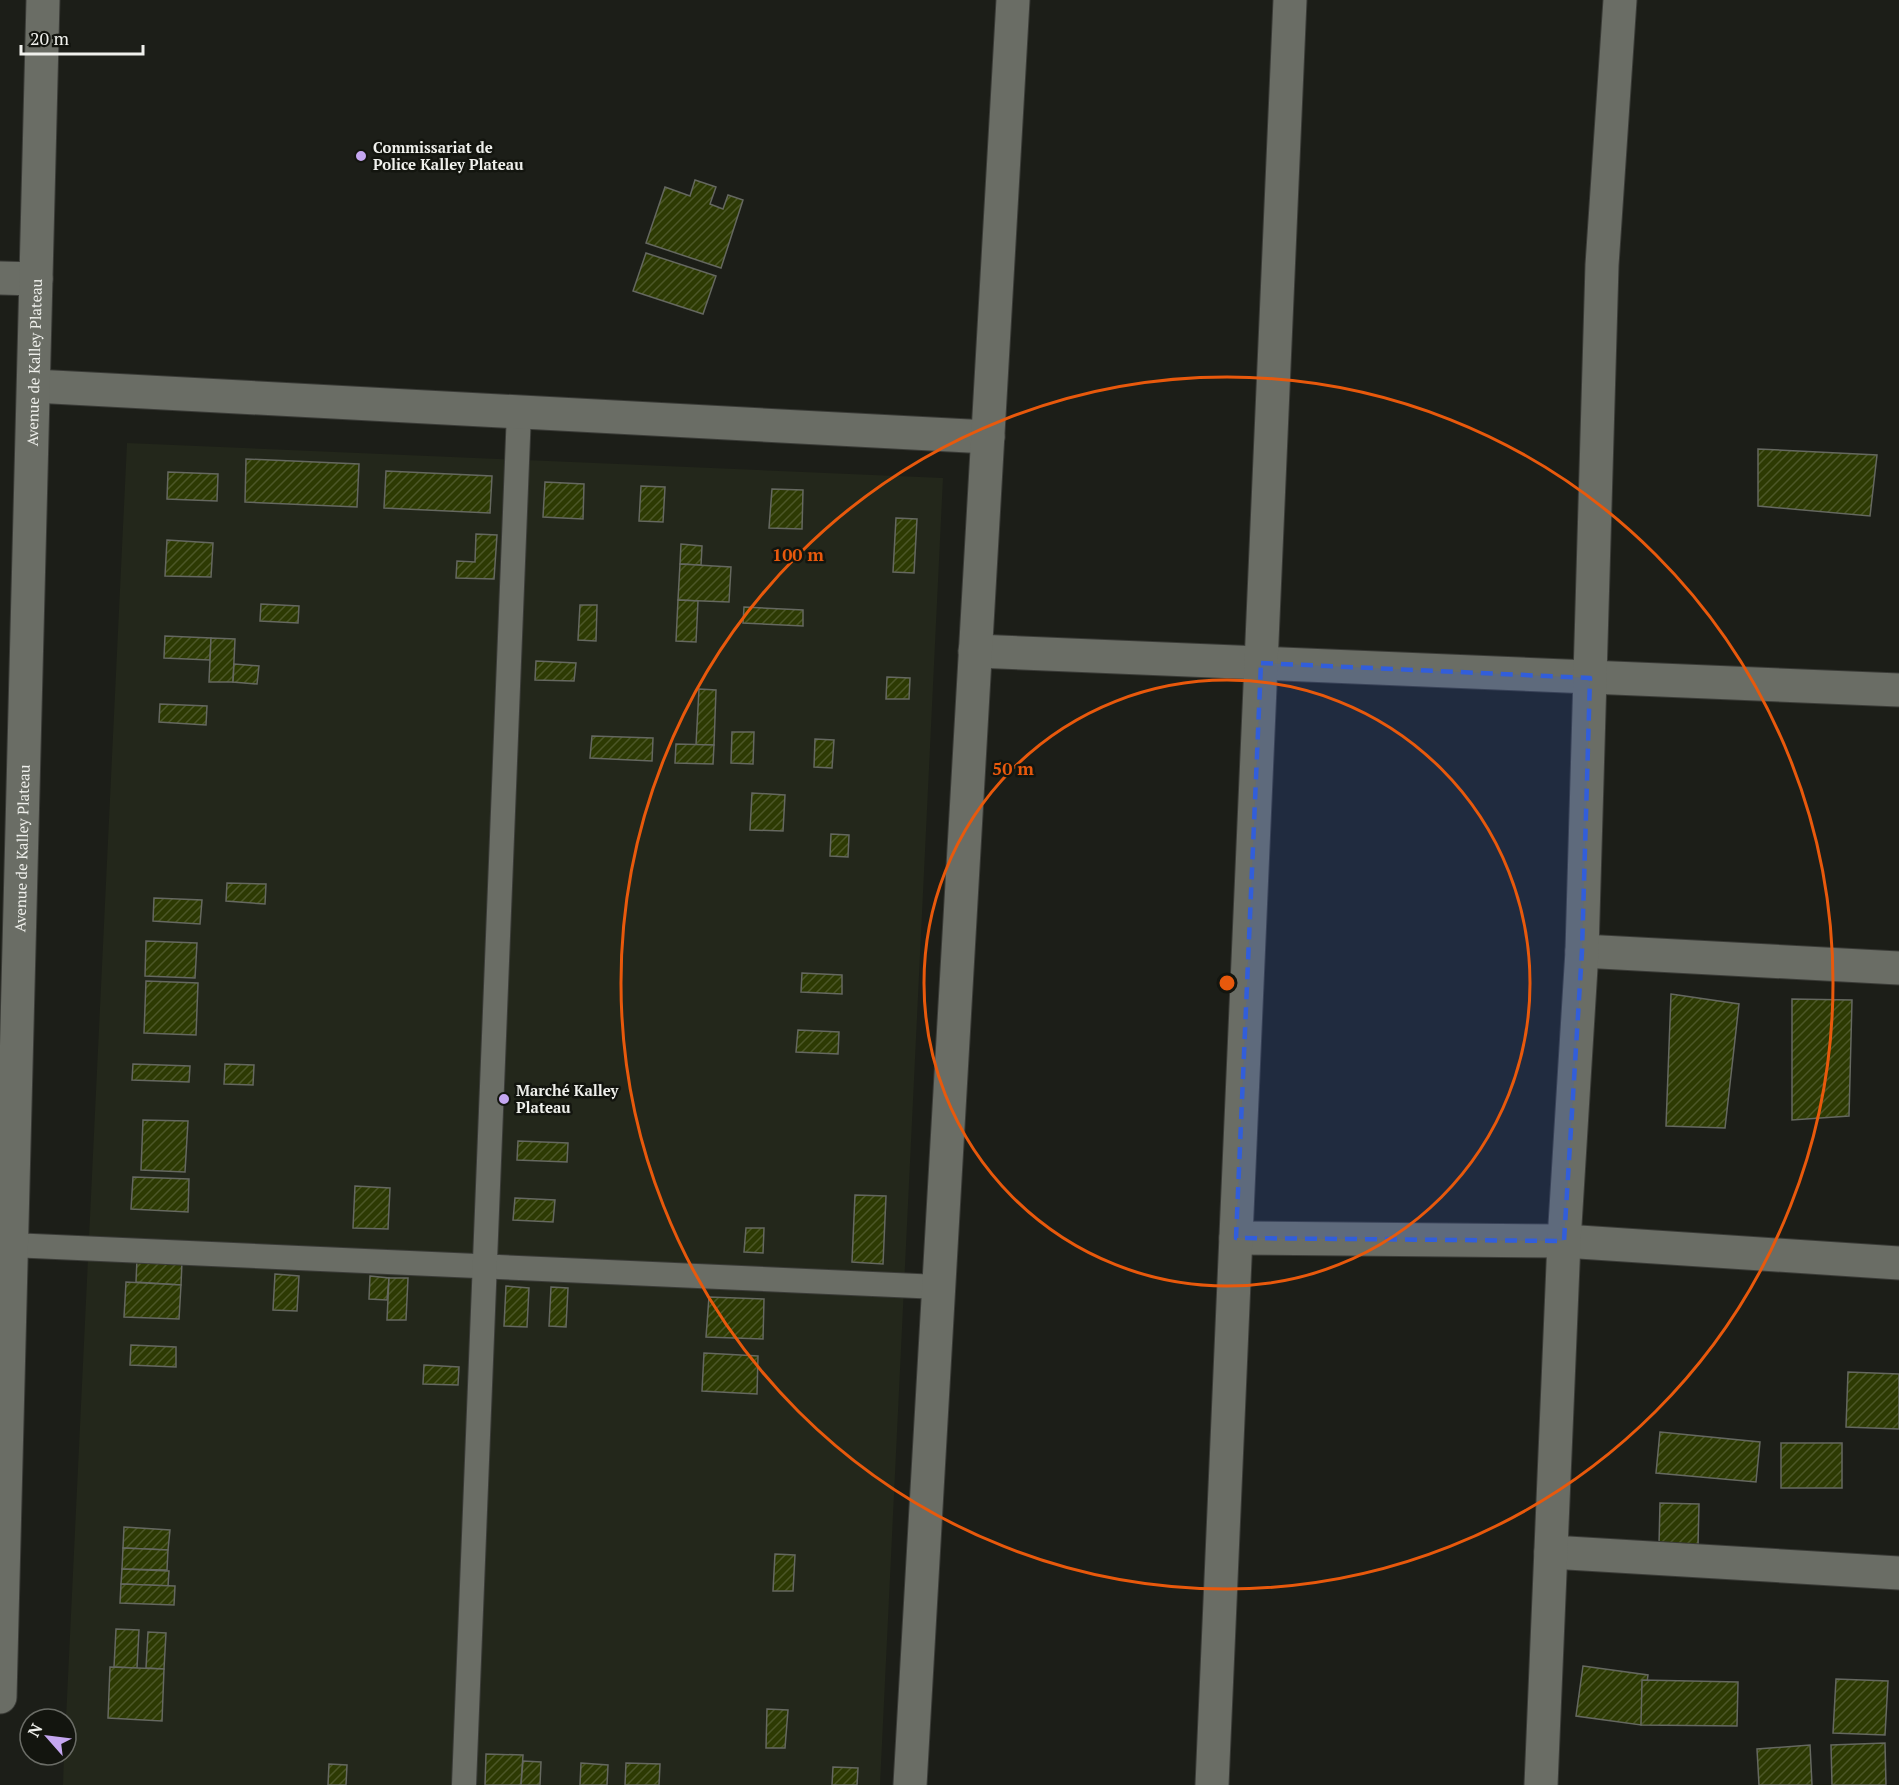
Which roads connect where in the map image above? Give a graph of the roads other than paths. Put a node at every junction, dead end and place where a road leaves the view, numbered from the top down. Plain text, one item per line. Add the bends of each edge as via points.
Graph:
1 (43, 0) edge
2 (1013, 0) edge
3 (1290, 0) edge
4 (1620, 0) edge
5 (0, 278) edge
6 (36, 279) junction
7 (34, 386) junction
8 (519, 412) junction
9 (988, 437) junction
10 (14, 584) edge
11 (975, 651) junction
12 (1261, 663) junction
13 (1590, 678) junction
14 (1899, 690) edge
15 (1582, 951) junction
16 (1899, 968) edge
17 (1236, 1238) junction
18 (1564, 1241) junction
19 (11, 1245) junction
20 (1899, 1263) edge
21 (484, 1266) junction
22 (939, 1287) junction
23 (1551, 1552) junction
24 (1899, 1573) edge
25 (0, 1697) edge
26 (464, 1785) edge
27 (910, 1785) edge
28 (1212, 1785) edge
29 (1541, 1785) edge

1 - 6 street, Avenue de Kalley Plateau
2 - 9 street
3 - 12 street
4 - 13 street via 1602,265
5 - 6 street
6 - 7 street, Avenue de Kalley Plateau
7 - 8 street
7 - 10 street, Avenue de Kalley Plateau
8 - 9 street
8 - 21 lane
9 - 11 street
10 - 19 street, Avenue de Kalley Plateau
11 - 12 street
11 - 22 street
12 - 13 street
12 - 17 street
13 - 14 street
13 - 15 street
15 - 16 street
15 - 18 street
17 - 18 street
17 - 28 street
18 - 20 street
18 - 23 street
19 - 21 lane
19 - 25 street, Avenue de Kalley Plateau
21 - 22 lane
21 - 26 lane
22 - 27 street
23 - 24 street
23 - 29 street

